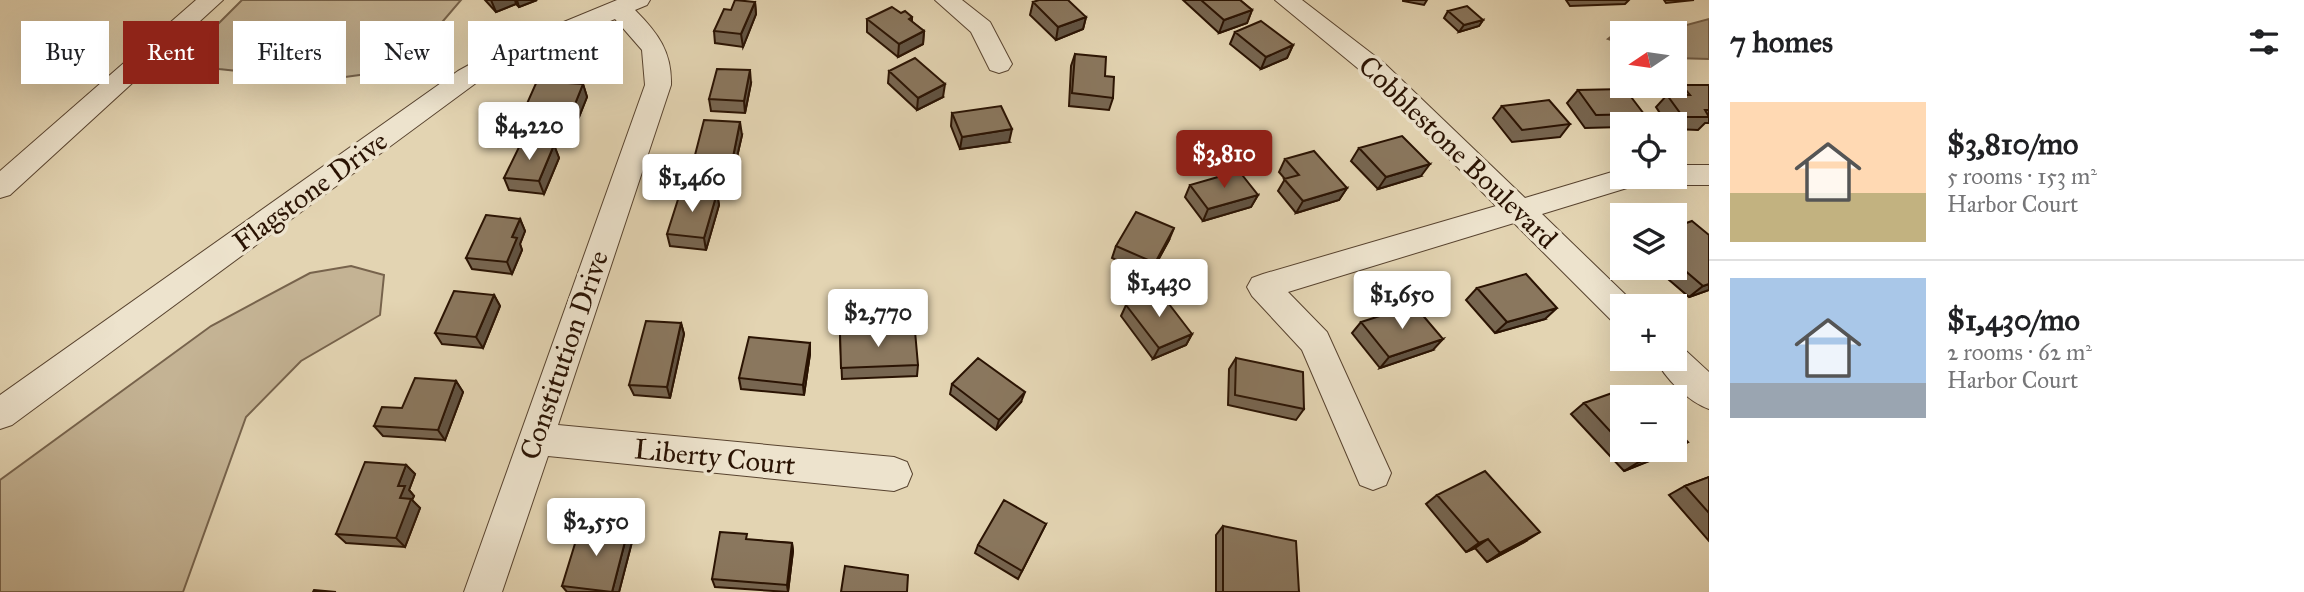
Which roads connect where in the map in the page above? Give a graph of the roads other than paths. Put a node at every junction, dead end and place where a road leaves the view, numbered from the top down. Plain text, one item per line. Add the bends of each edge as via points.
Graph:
1 (211, 0) edge
2 (947, 0) edge
3 (1287, 0) edge
4 (629, 4) edge
5 (999, 64) dead end
6 (1687, 174) edge
7 (1709, 175) edge
8 (1610, 183) edge
9 (0, 187) edge
10 (1518, 210) junction
11 (1610, 299) edge
12 (1685, 371) edge
13 (1709, 394) edge
14 (0, 414) edge
15 (535, 439) junction
16 (1373, 473) dead end
17 (894, 474) dead end
18 (482, 592) edge

1 - 9 street
2 - 5 street via 981,28
3 - 10 street, Cobblestone Boulevard via 1375,69
4 - 14 street, Flagstone Drive via 507,55 467,78
4 - 15 street, Constitution Drive via 657,50 658,85
6 - 7 street
8 - 10 street
10 - 11 street, Cobblestone Boulevard
10 - 16 street via 1263,286 1315,342
12 - 13 street
15 - 17 street, Liberty Court
15 - 18 street, Constitution Drive

